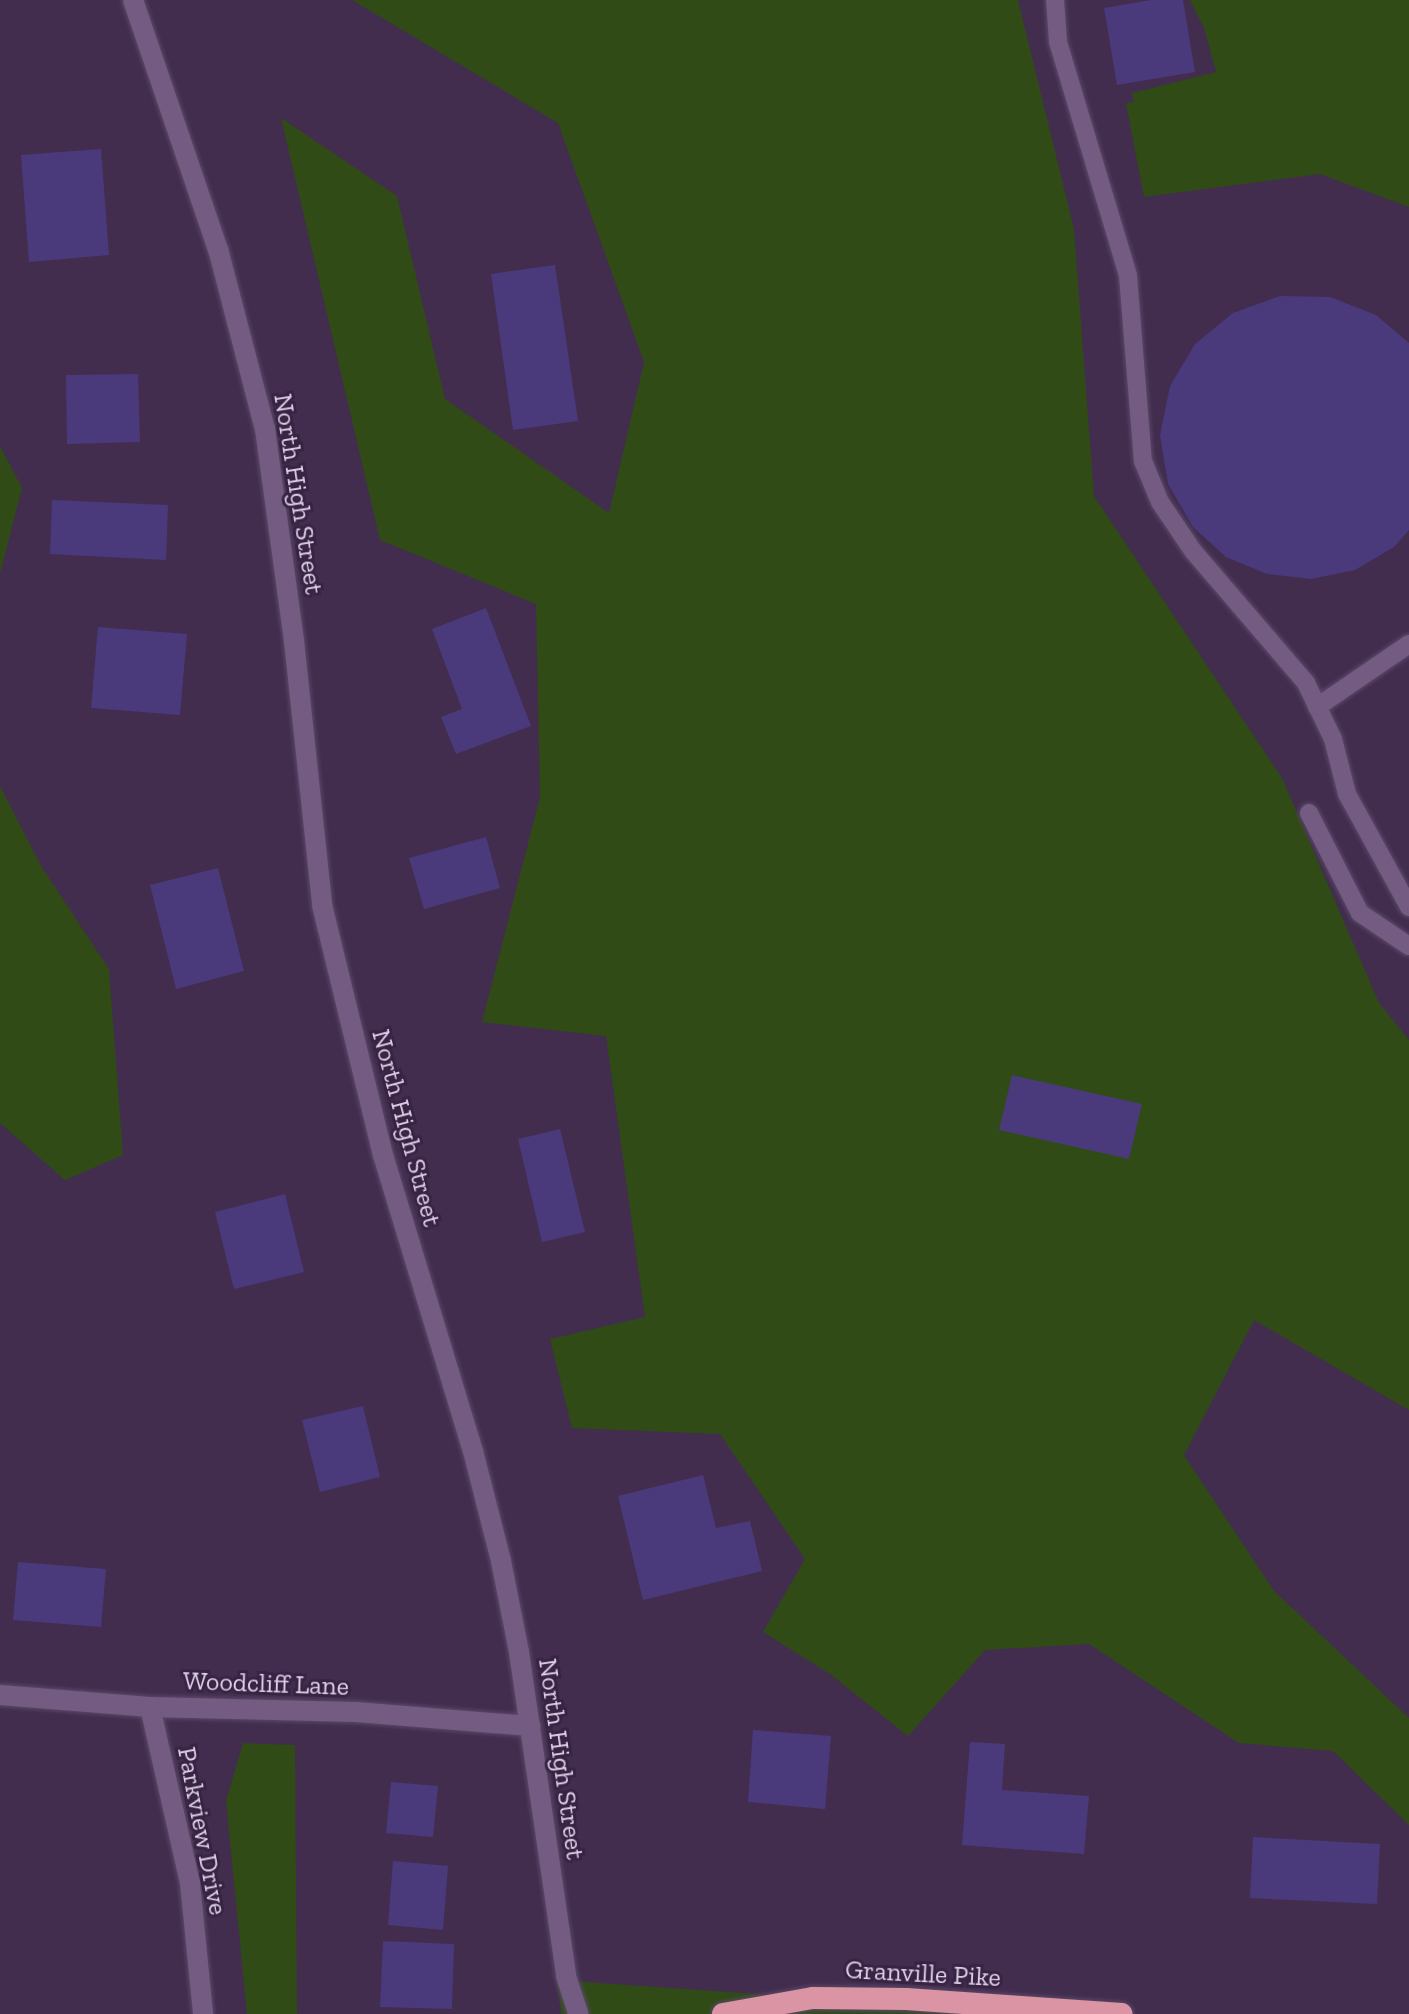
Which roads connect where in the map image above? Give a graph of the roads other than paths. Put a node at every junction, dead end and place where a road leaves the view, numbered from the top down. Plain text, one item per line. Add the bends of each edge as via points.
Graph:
1 (133, 0) edge
2 (1055, 0) edge
3 (1409, 644) edge
4 (1317, 707) junction
5 (1309, 813) dead end
6 (1409, 907) edge
7 (1409, 946) edge
8 (0, 1695) edge
9 (150, 1707) junction
10 (530, 1726) junction
11 (203, 2014) edge
12 (578, 2014) edge
13 (723, 2014) edge
14 (1121, 2014) edge

1 - 10 street, North High Street via 218,249 265,429 322,905 383,1155 498,1548
2 - 4 lane via 1058,42 1128,276 1143,461 1160,502 1193,551 1306,683
3 - 4 lane
4 - 6 lane via 1333,739 1347,794
5 - 7 lane via 1360,913
8 - 9 street, Woodcliff Lane
9 - 10 street, Woodcliff Lane via 356,1712
9 - 11 street, Parkview Drive via 190,1883
10 - 12 street, North High Street via 566,1976
13 - 14 highway, Granville Pike via 813,1998

